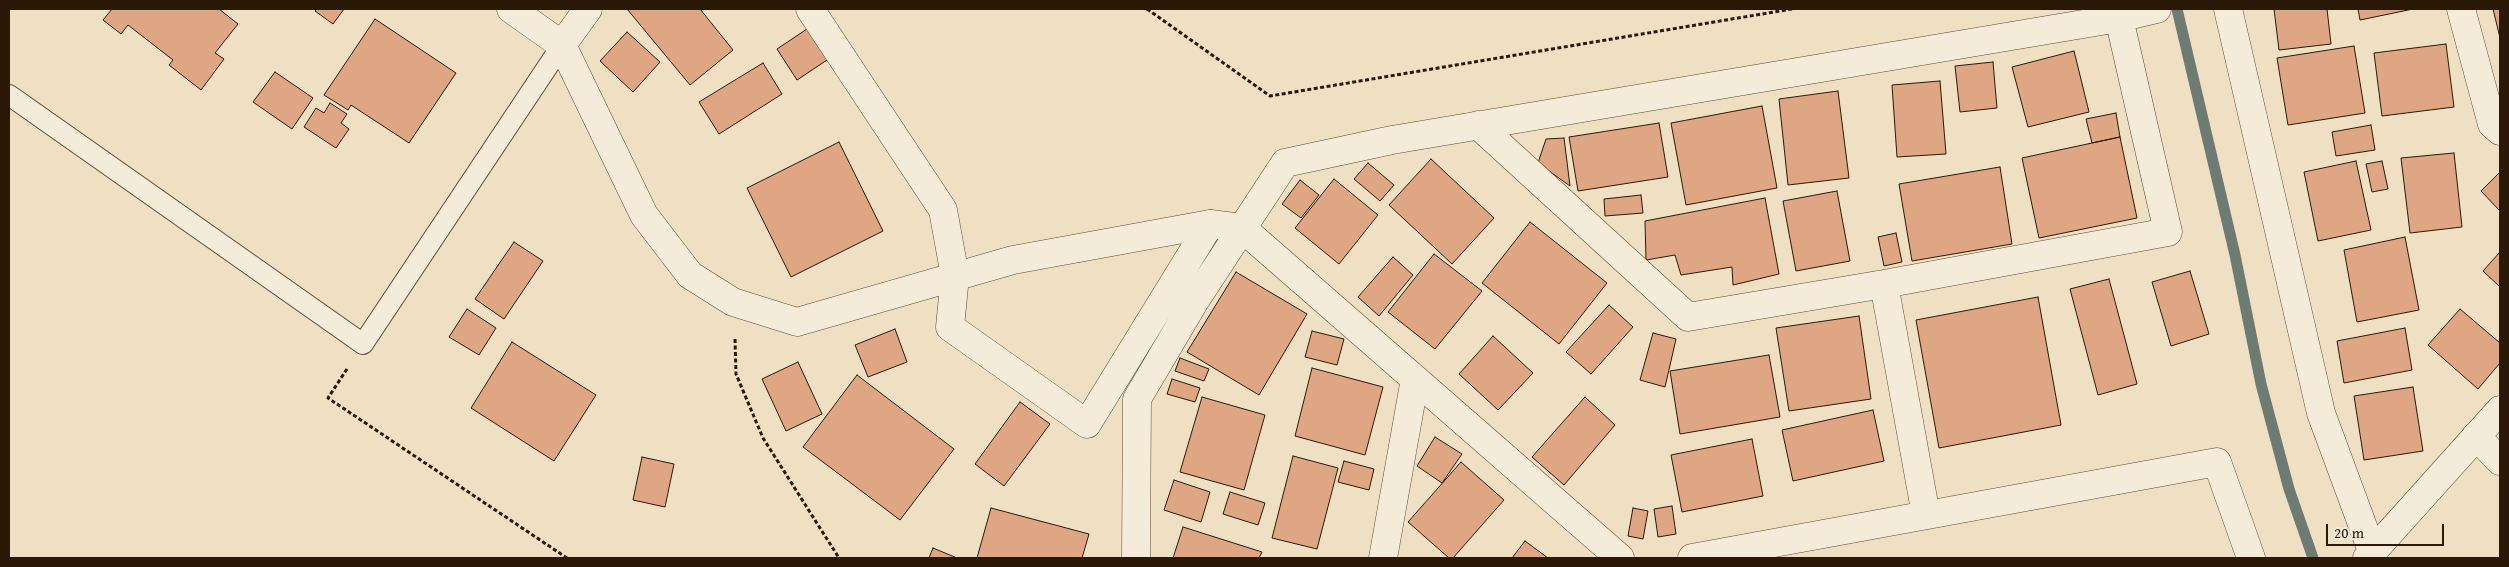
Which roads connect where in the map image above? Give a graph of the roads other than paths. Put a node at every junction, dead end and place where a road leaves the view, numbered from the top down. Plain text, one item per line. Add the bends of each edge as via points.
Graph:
1 (511, 9) edge
2 (588, 9) edge
3 (810, 9) edge
4 (2157, 9) edge
5 (2228, 9) edge
6 (2460, 9) edge
7 (2118, 18) junction
8 (562, 45) junction
9 (9, 95) edge
10 (1478, 125) junction
11 (2500, 131) edge
12 (1210, 224) junction
13 (1242, 228) junction
14 (955, 276) junction
15 (1884, 284) junction
16 (1415, 379) junction
17 (2500, 410) edge
18 (2476, 436) junction
19 (2500, 461) edge
20 (1926, 515) junction
21 (2370, 555) edge
22 (1136, 558) edge
23 (1383, 558) edge
24 (1620, 558) edge
25 (1692, 558) edge
26 (2251, 558) edge

1 - 8 street
2 - 8 street
3 - 14 street via 943,210
4 - 7 street
5 - 21 street via 2321,413
6 - 11 street via 2492,124
7 - 10 street
7 - 15 street via 2168,232
8 - 9 lane via 363,344
8 - 14 street via 644,215 690,275 733,302 797,322
10 - 13 street via 1285,163
10 - 15 street via 1688,317
12 - 13 street
12 - 14 street via 1014,260
12 - 14 street via 1087,424 950,327
13 - 16 street
13 - 22 street via 1137,399
15 - 20 street
16 - 23 street
16 - 24 street
17 - 18 street
18 - 19 street
18 - 21 street
20 - 25 street
20 - 26 street via 2217,462

